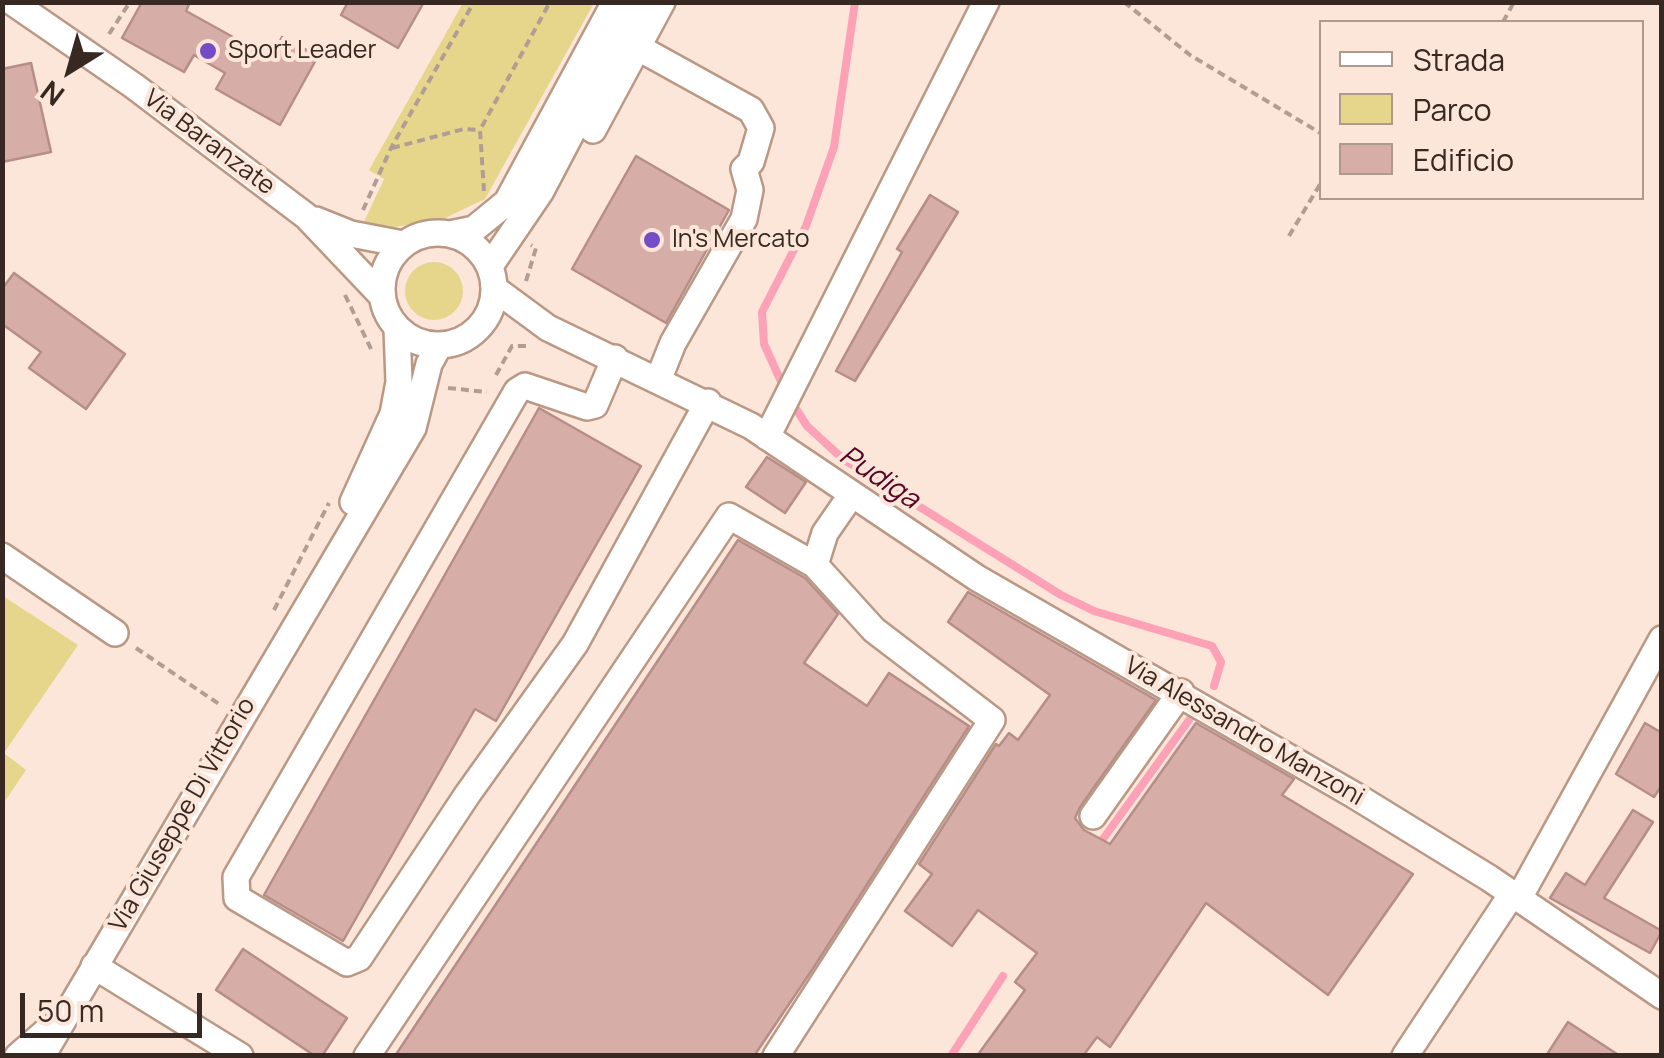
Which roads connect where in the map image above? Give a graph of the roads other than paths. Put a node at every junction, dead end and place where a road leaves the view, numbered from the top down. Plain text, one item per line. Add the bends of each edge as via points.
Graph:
1 (12, 2) edge
2 (615, 2) edge
3 (640, 2) edge
4 (662, 2) edge
5 (986, 2) edge
6 (637, 48) junction
7 (530, 209) junction
8 (306, 216) junction
9 (450, 234) junction
10 (403, 244) junction
11 (492, 277) junction
12 (382, 296) junction
13 (481, 327) junction
14 (397, 328) junction
15 (548, 328) junction
16 (439, 346) junction
17 (615, 358) junction
18 (660, 378) junction
19 (708, 402) junction
20 (776, 416) junction
21 (852, 494) junction
22 (2, 556) edge
23 (815, 565) junction
24 (114, 633) road end
25 (1662, 639) edge
26 (270, 667) junction
27 (1182, 692) junction
28 (1093, 816) dead end
29 (1515, 896) junction
30 (94, 966) junction
31 (1662, 996) edge
32 (64, 1014) junction
33 (18, 1056) edge
34 (42, 1056) edge
35 (240, 1056) edge
36 (367, 1056) edge
37 (776, 1056) edge
38 (1405, 1056) edge

1 - 8 street, Via Baranzate
2 - 9 street via 507,202 474,229
3 - 7 street
4 - 6 street
5 - 20 street
6 - 7 street via 558,195
6 - 18 street via 750,110 761,128 744,170 750,190 744,219 672,344
7 - 11 street
8 - 10 street, Via Baranzate
8 - 12 street, Via Baranzate
9 - 10 street
9 - 11 street via 467,240
10 - 12 street via 382,277
11 - 13 street
11 - 15 street
12 - 14 street
13 - 15 street
13 - 16 street
14 - 16 street
14 - 26 street, Via Giuseppe Di Vittorio via 393,414
15 - 17 street
16 - 26 street, Via Giuseppe Di Vittorio via 413,428
17 - 18 street
17 - 19 street via 594,405 526,386 517,391 236,876 237,898 348,963 359,958 576,644
18 - 19 street
19 - 20 street
20 - 21 street, Via Alessandro Manzoni via 823,474
21 - 23 street via 825,533
21 - 27 street, Via Alessandro Manzoni via 1064,630
22 - 24 street
23 - 36 street via 730,516
23 - 37 street via 874,630 992,720
25 - 29 street
26 - 30 street, Via Giuseppe Di Vittorio
27 - 28 street
27 - 29 street, Via Alessandro Manzoni
29 - 31 street, Via Alessandro Manzoni
29 - 38 street
30 - 32 street, Via Giuseppe Di Vittorio
30 - 35 street
32 - 33 street, Via Giuseppe Di Vittorio
32 - 34 street, Via Giuseppe Di Vittorio

